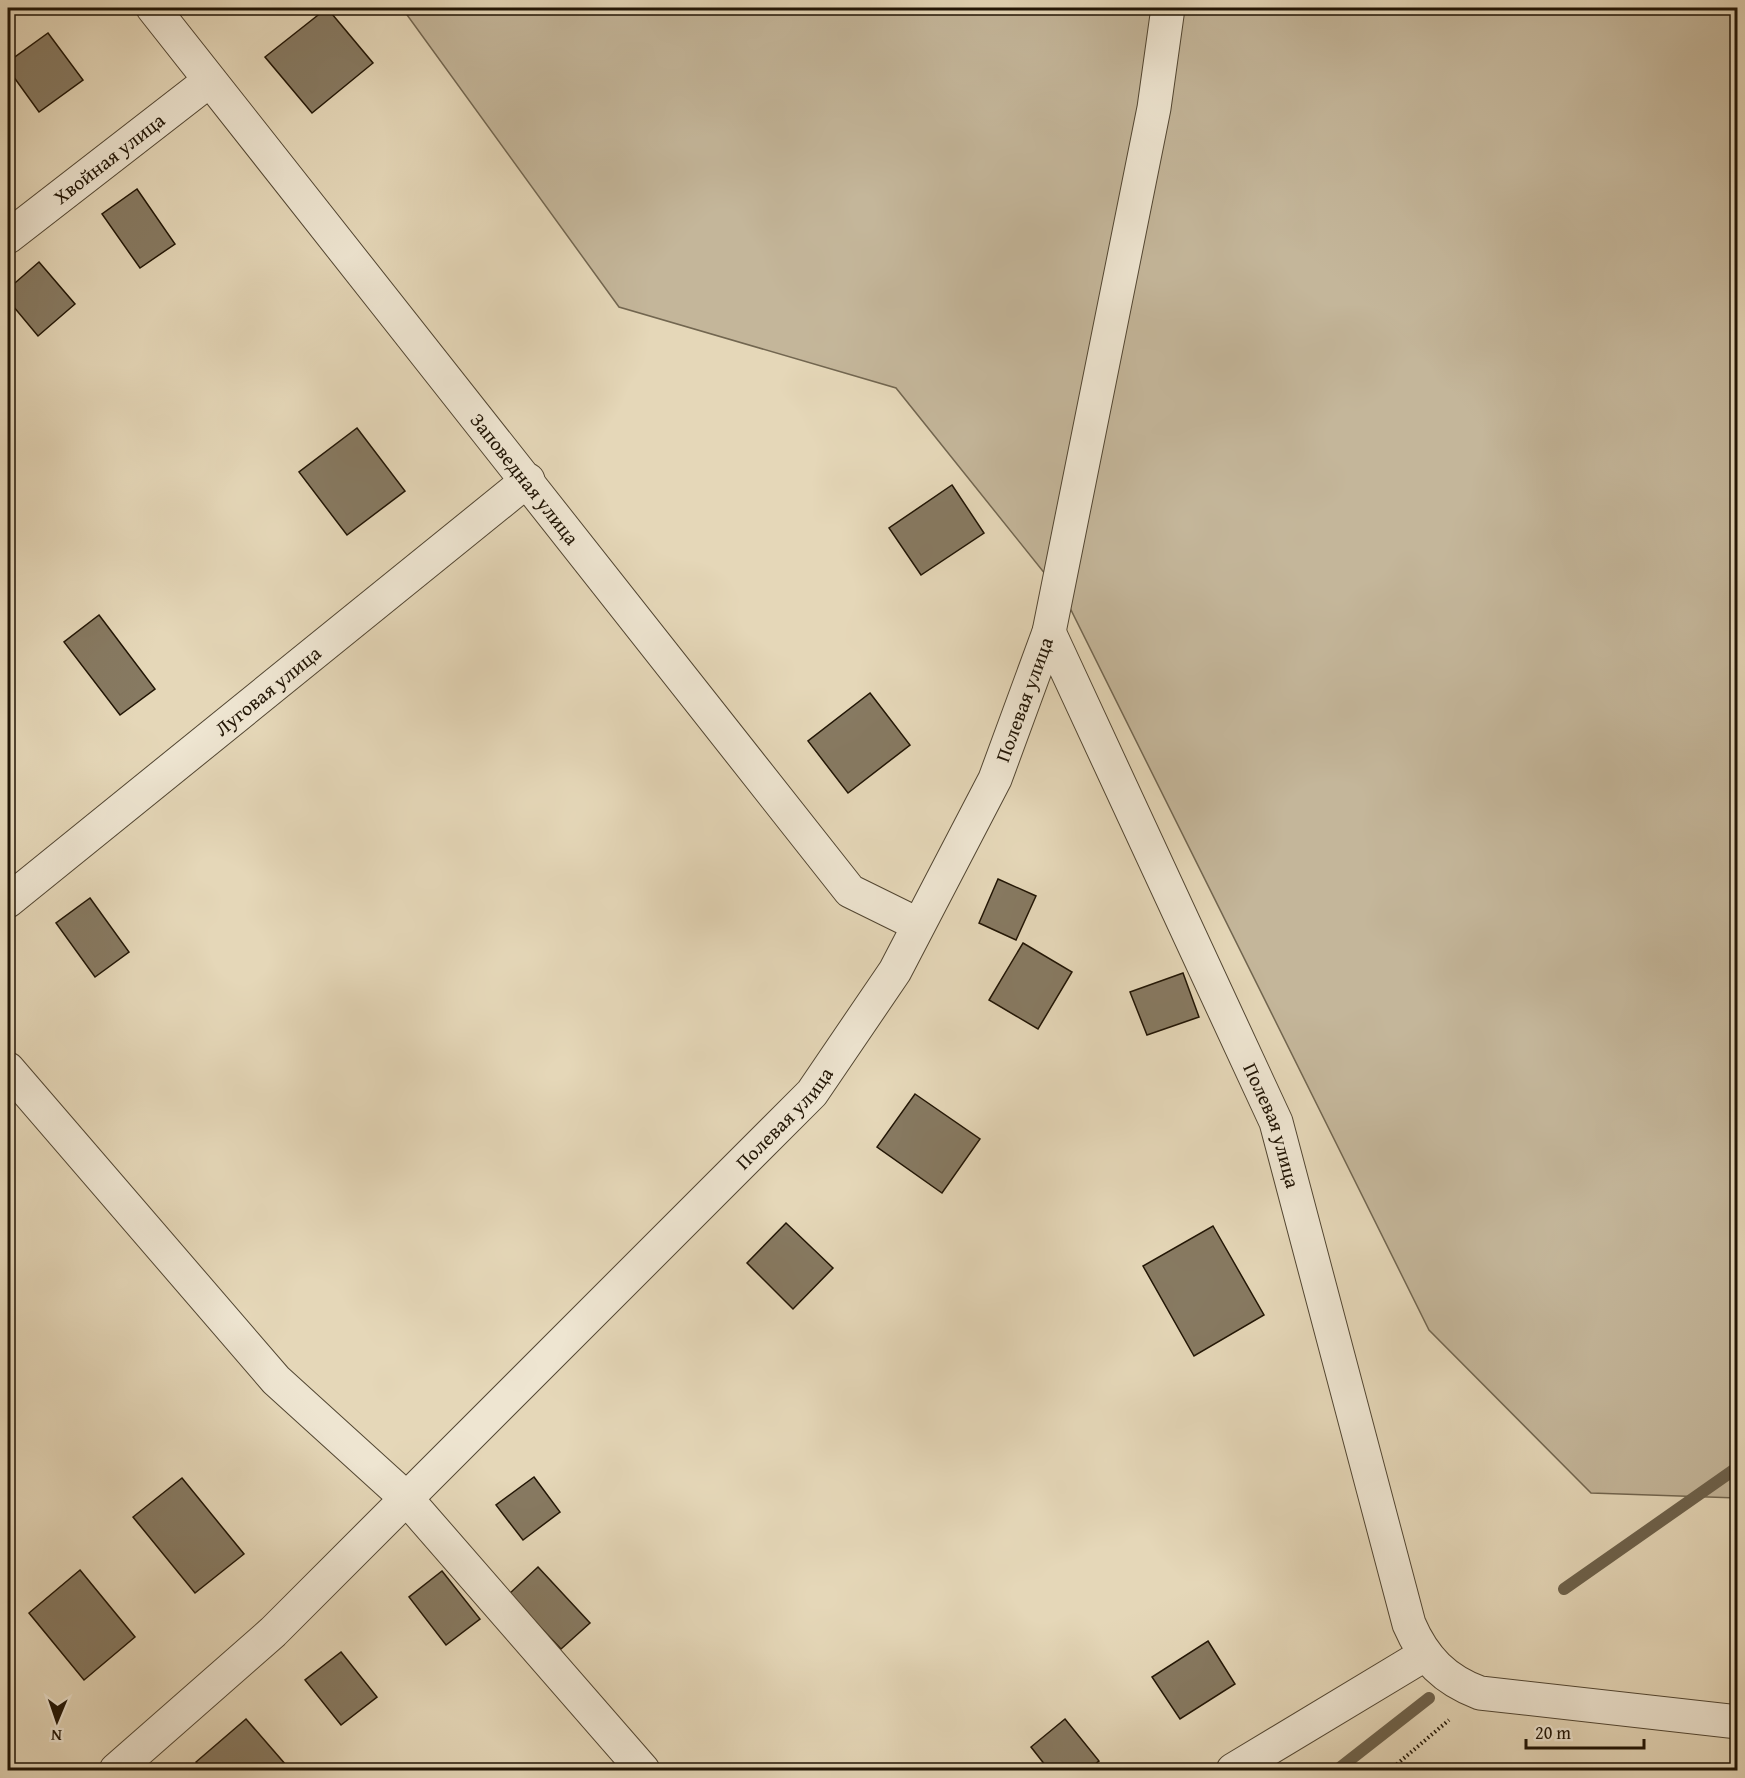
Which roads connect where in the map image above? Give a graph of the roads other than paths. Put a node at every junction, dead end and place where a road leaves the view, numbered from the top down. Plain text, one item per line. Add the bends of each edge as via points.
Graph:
1 (153, 8) edge
2 (1168, 8) edge
3 (209, 81) junction
4 (8, 237) edge
5 (528, 480) junction
6 (1049, 632) junction
7 (8, 901) edge
8 (917, 924) junction
9 (8, 1069) edge
10 (406, 1498) junction
11 (1424, 1655) junction
12 (1737, 1722) edge
13 (116, 1770) edge
14 (643, 1770) edge
15 (1233, 1770) edge

1 - 3 street, Заповедная улица
2 - 6 street via 1154,108
3 - 4 street, Хвойная улица
3 - 5 street, Заповедная улица
5 - 7 street, Луговая улица
5 - 8 street, Заповедная улица via 850,891
6 - 8 street, Полевая улица via 995,779
6 - 11 street, Полевая улица via 1276,1122 1409,1624
8 - 10 street, Полевая улица via 895,971 812,1093
9 - 10 street via 276,1380
10 - 13 street, Полевая улица via 273,1632
10 - 14 street
11 - 12 street via 1449,1678 1480,1693
11 - 15 street

